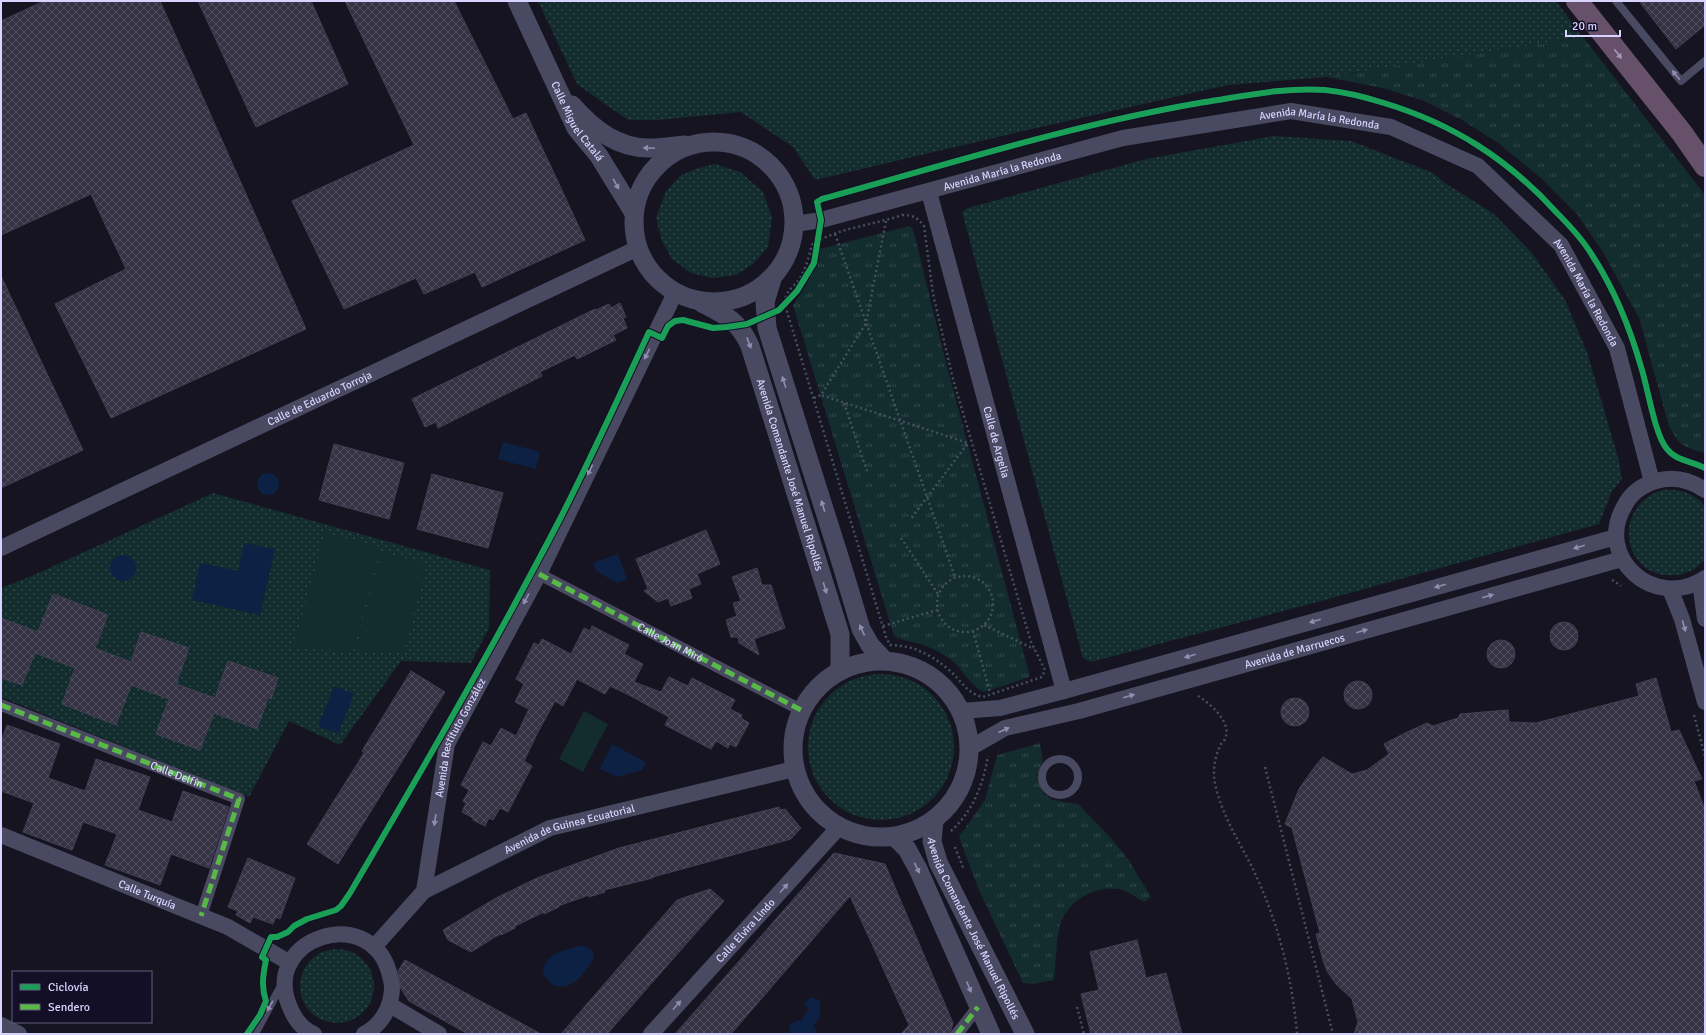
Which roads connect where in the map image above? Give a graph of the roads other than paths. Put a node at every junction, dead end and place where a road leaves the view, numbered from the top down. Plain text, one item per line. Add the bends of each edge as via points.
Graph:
1 (517, 1) edge
2 (1577, 1) edge
3 (1584, 1) edge
4 (1616, 1) edge
5 (1604, 35) junction
6 (1705, 61) edge
7 (558, 89) junction
8 (702, 143) junction
9 (1705, 166) edge
10 (929, 192) junction
11 (634, 213) junction
12 (795, 224) junction
13 (638, 248) junction
14 (772, 279) junction
15 (675, 293) junction
16 (700, 302) junction
17 (1652, 482) junction
18 (1705, 490) edge
19 (1616, 537) junction
20 (1, 548) edge
21 (1622, 559) junction
22 (539, 574) junction
23 (1702, 580) edge
24 (1670, 589) junction
25 (1705, 619) edge
26 (885, 661) junction
27 (840, 671) junction
28 (1064, 691) junction
29 (1, 705) edge
30 (1698, 705) edge
31 (801, 710) junction
32 (961, 711) junction
33 (970, 748) junction
34 (1060, 760) joint
35 (794, 769) junction
36 (934, 821) junction
37 (839, 827) junction
38 (1, 836) edge
39 (895, 837) junction
40 (424, 891) junction
41 (201, 916) junction
42 (374, 947) junction
43 (290, 963) junction
44 (285, 978) junction
45 (390, 1005) junction
46 (978, 1007) junction
47 (1, 1025) edge
48 (304, 1031) edge
49 (18, 1034) edge
50 (255, 1034) edge
51 (364, 1034) edge
52 (439, 1034) edge
53 (651, 1034) edge
54 (956, 1034) edge
55 (991, 1034) edge
56 (1025, 1034) edge

1 - 7 street
2 - 5 highway
3 - 5 lane
6 -> 4 lane via 1681,81
5 -> 9 highway
8 -> 7 street, Calle Miguel Catalá via 650,148 618,142 592,126
7 -> 11 street, Calle Miguel Catalá via 576,128 599,156
8 - 11 street via 678,150 657,166 641,188
8 - 12 street via 722,142 748,149 772,166 788,190
10 - 12 street, Avenida María la Redonda via 821,220
10 - 17 street, Avenida María la Redonda via 1123,138 1291,111 1391,127 1478,166 1561,244 1617,348
10 - 28 street, Calle de Argelia
11 - 13 street via 634,232
12 - 14 street via 788,256
13 - 15 street via 655,277
13 - 20 street, Calle de Eduardo Torroja
14 - 16 street via 740,299 717,303
26 -> 14 street, Avenida Comandante José Manuel Ripollés via 870,645 861,629 767,328 765,302
15 - 16 street
15 -> 22 street, Avenida Restituto González
16 -> 27 street, Avenida Comandante José Manuel Ripollés via 728,316 744,333 750,346 840,634
17 - 18 street via 1680,479
17 - 19 street via 1640,488 1627,501 1618,518
19 - 21 street
19 -> 28 street, Avenida de Marruecos
21 - 24 street via 1642,581 1655,587
33 -> 21 street, Avenida de Marruecos via 1006,728 1079,711
22 - 31 street, Calle Joan Miró
22 -> 40 street, Avenida Restituto González via 447,744
23 - 24 street via 1682,588
23 - 25 street
24 -> 30 street via 1682,619
26 - 27 street via 862,663
26 - 32 street via 909,666 930,676 948,692
27 - 31 street via 817,687
28 - 32 street, Avenida de Marruecos via 1000,708
29 - 41 street, Calle Delfín via 239,799
31 - 35 street via 793,739
32 - 33 street
33 - 36 street via 967,770 960,791
34 - 34 lane via 1048,764 1042,774 1047,789 1059,795 1071,792 1078,778 1072,764
35 - 37 street via 803,792 819,812
35 - 40 street, Avenida de Guinea Ecuatorial via 550,828
36 - 39 street via 913,832
36 - 56 street, Avenida Comandante José Manuel Ripollés via 932,841 938,862
37 - 39 street via 866,837
53 -> 37 street, Calle Elvira Lindo
38 - 41 street, Calle Turquía
39 -> 46 street via 907,849 918,869
40 - 42 street, Avenida de Guinea Ecuatorial
41 - 43 street, Calle Turquía
42 - 43 street via 355,936 334,934 316,939 300,950
42 - 45 street via 386,962 392,986
43 - 44 street
44 - 48 street via 285,997
44 -> 50 lane
45 - 51 street via 384,1018 371,1031
45 - 52 street
46 - 54 street
46 - 55 street
47 - 49 street

